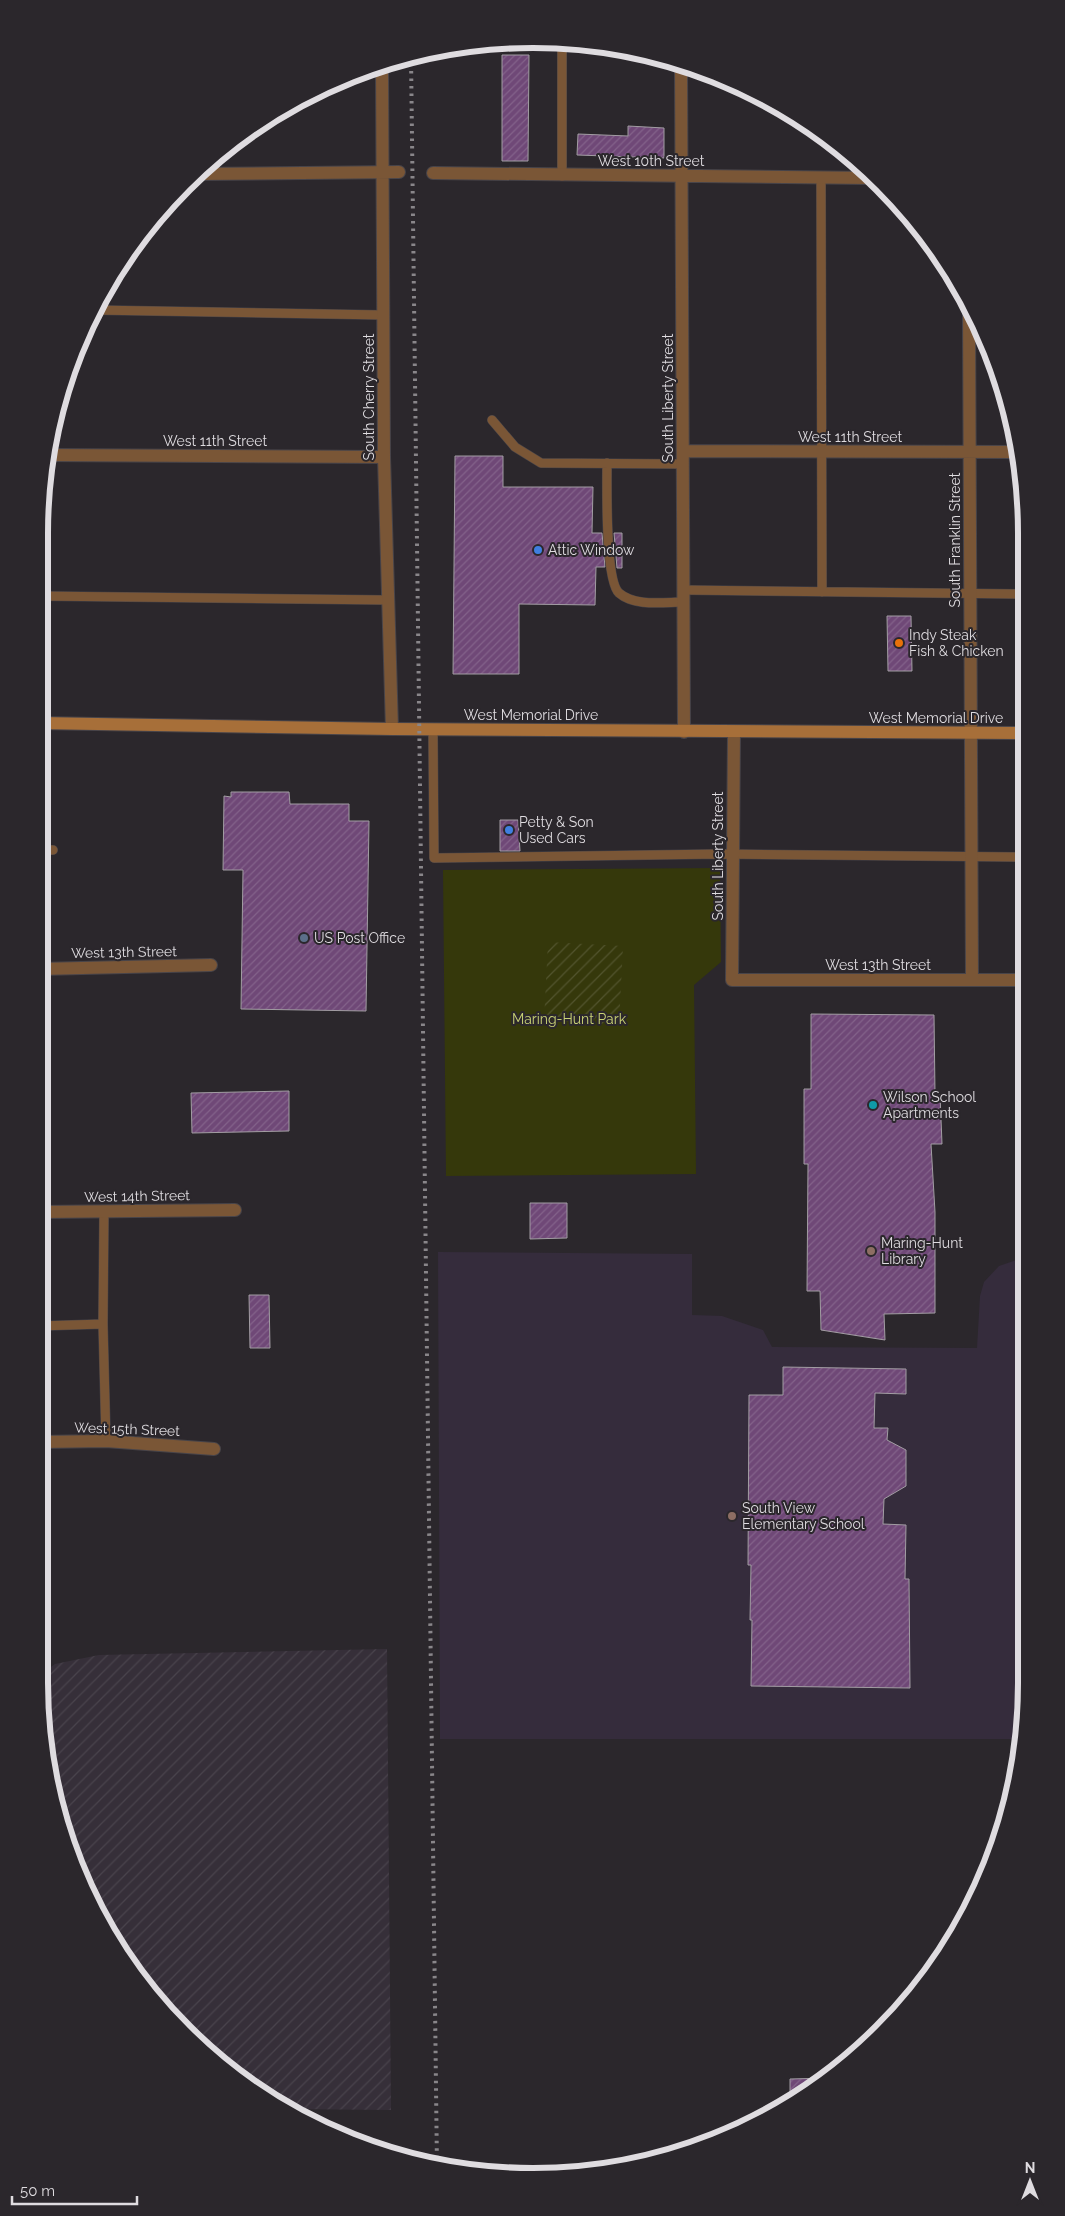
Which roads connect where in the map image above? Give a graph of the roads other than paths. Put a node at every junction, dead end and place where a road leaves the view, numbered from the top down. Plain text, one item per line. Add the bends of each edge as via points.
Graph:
1 (562, 49) edge
2 (382, 71) edge
3 (681, 71) edge
4 (399, 172) dead end
5 (384, 173) junction
6 (207, 174) edge
7 (433, 174) dead end
8 (562, 176) junction
9 (682, 176) junction
10 (821, 177) junction
11 (862, 178) edge
12 (102, 310) edge
13 (383, 315) junction
14 (969, 322) edge
15 (492, 420) dead end
16 (822, 452) junction
17 (969, 452) junction
18 (1010, 452) edge
19 (54, 455) edge
20 (384, 457) junction
21 (683, 458) junction
22 (607, 463) junction
23 (822, 592) junction
24 (970, 594) junction
25 (1018, 594) edge
26 (48, 596) edge
27 (684, 596) junction
28 (386, 600) junction
29 (48, 723) edge
30 (392, 729) junction
31 (433, 730) junction
32 (684, 732) junction
33 (734, 732) junction
34 (972, 733) junction
35 (1018, 733) edge
36 (48, 850) edge
37 (53, 850) dead end
38 (733, 854) junction
39 (972, 856) junction
40 (1018, 857) edge
41 (211, 965) dead end
42 (48, 969) edge
43 (732, 980) joint
44 (972, 980) junction
45 (1018, 980) edge
46 (235, 1210) dead end
47 (48, 1212) edge
48 (104, 1212) junction
49 (103, 1324) junction
50 (48, 1326) edge
51 (106, 1441) junction
52 (48, 1442) edge
53 (214, 1449) dead end

1 - 8 lane
2 - 5 street, South Cherry Street
3 - 9 street, South Liberty Street
4 - 5 street
5 - 6 street
5 - 13 street, South Cherry Street
7 - 8 street, West 10th Street
8 - 9 street, West 10th Street
9 - 10 street, West 10th Street
9 - 21 street, South Liberty Street
10 - 11 street, West 10th Street
10 - 16 lane
12 - 13 lane
13 - 20 street, South Cherry Street
14 - 17 street, South Franklin Street
15 - 22 lane via 515,447 541,463
16 - 17 street, West 11th Street
16 - 21 street, West 11th Street
16 - 23 lane
17 - 18 street, West 11th Street
17 - 24 street, South Franklin Street
19 - 20 street, West 11th Street
20 - 28 street, South Cherry Street
21 - 22 lane
21 - 27 street, South Liberty Street
22 - 27 lane via 609,556 613,581 619,592 634,601
23 - 24 lane
23 - 27 lane
24 - 25 lane
24 - 34 street, South Franklin Street
26 - 28 lane
27 - 32 street, South Liberty Street
28 - 30 street, South Cherry Street
29 - 30 main road, West Memorial Drive
30 - 31 main road, West Memorial Drive
31 - 32 main road, West Memorial Drive
31 - 38 lane via 434,858
32 - 33 main road, West Memorial Drive
33 - 34 main road, West Memorial Drive
33 - 38 street, South Liberty Street
34 - 35 main road, West Memorial Drive
34 - 39 street, South Franklin Street
36 - 37 lane
38 - 39 lane
38 - 43 street, South Liberty Street
39 - 40 lane
39 - 44 street, South Franklin Street
41 - 42 street, West 13th Street
43 - 44 street, West 13th Street
44 - 45 street, West 13th Street
46 - 48 street, West 14th Street
47 - 48 street, West 14th Street
48 - 49 lane
49 - 50 lane
49 - 51 lane
51 - 52 street, West 15th Street
51 - 53 street, West 15th Street

